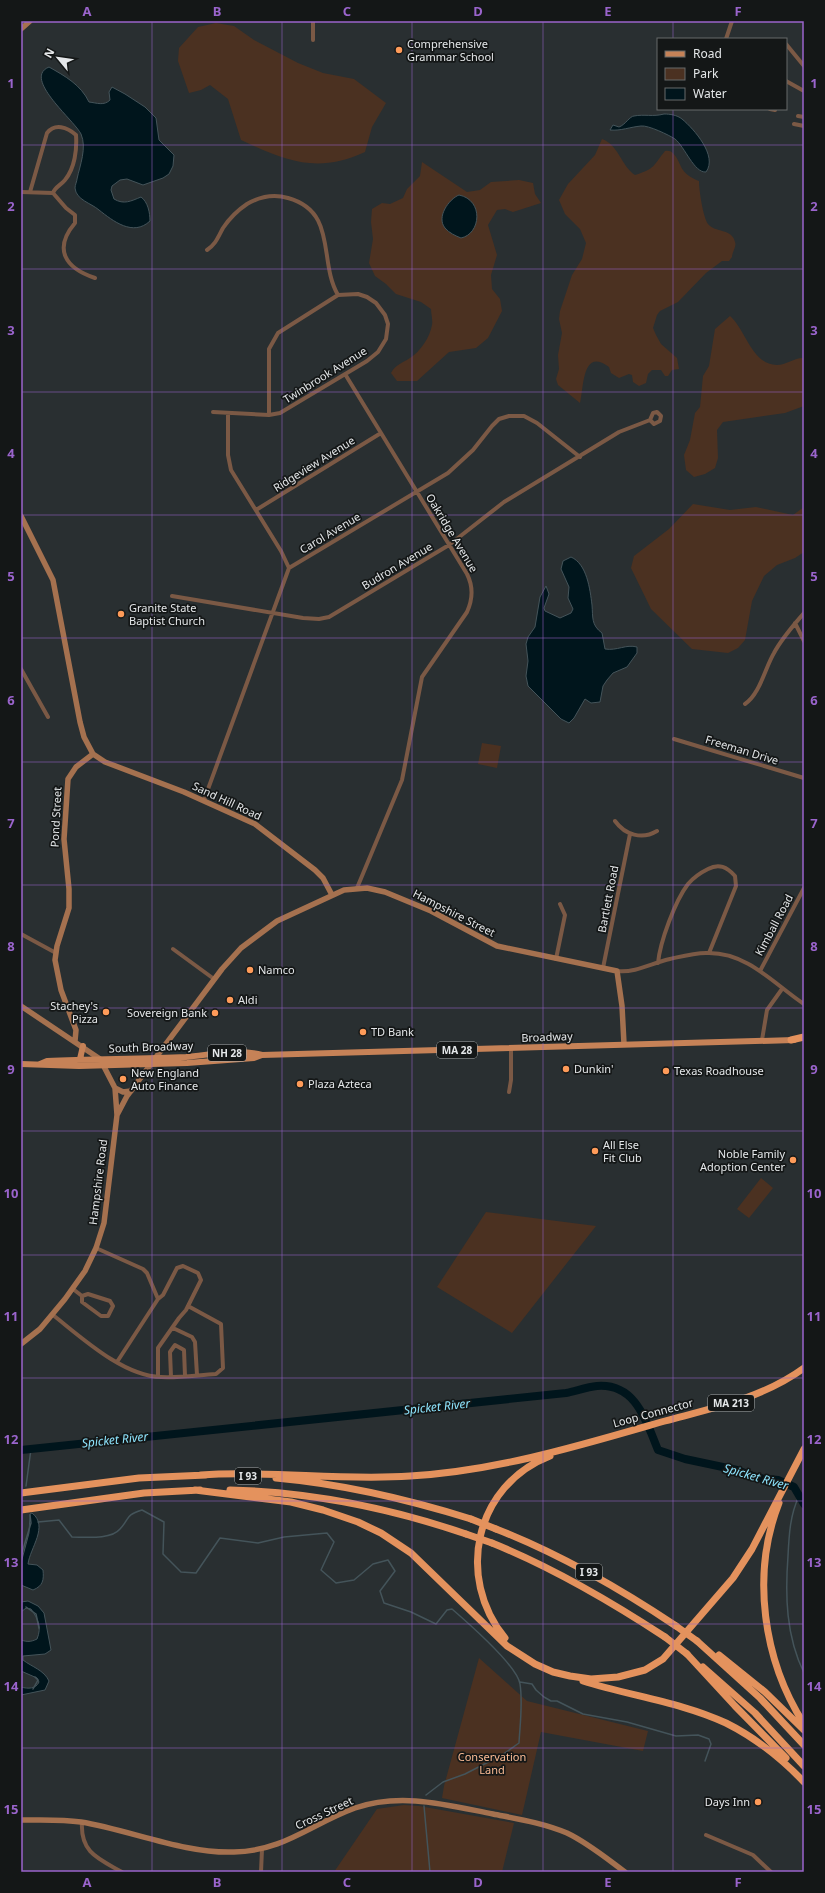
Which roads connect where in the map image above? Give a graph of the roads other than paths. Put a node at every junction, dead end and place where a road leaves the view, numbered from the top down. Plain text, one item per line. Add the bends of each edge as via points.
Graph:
1 (30, 21) edge
2 (313, 21) edge
3 (732, 21) edge
4 (21, 29) edge
5 (726, 38) edge
6 (313, 40) dead end
7 (787, 45) edge
8 (804, 66) edge
9 (787, 82) edge
10 (804, 91) edge
11 (798, 116) dead end
12 (804, 117) edge
13 (794, 124) dead end
14 (804, 126) edge
15 (21, 192) edge
16 (30, 192) junction
17 (53, 193) junction
18 (207, 250) dead end
19 (95, 278) dead end
20 (338, 295) junction
21 (345, 374) junction
22 (213, 412) dead end
23 (228, 413) junction
24 (268, 415) junction
25 (650, 420) dead end
26 (381, 433) junction
27 (580, 457) junction
28 (417, 491) junction
29 (256, 510) junction
30 (21, 516) edge
31 (450, 545) junction
32 (289, 568) junction
33 (172, 596) dead end
34 (272, 613) junction
35 (804, 613) edge
36 (795, 623) junction
37 (804, 640) edge
38 (21, 669) edge
39 (745, 704) dead end
40 (48, 717) dead end
41 (674, 739) dead end
42 (93, 754) junction
43 (804, 778) edge
44 (204, 800) junction
45 (615, 821) dead end
46 (658, 831) dead end
47 (630, 834) junction
48 (357, 888) junction
49 (804, 888) edge
50 (332, 895) junction
51 (560, 904) dead end
52 (21, 934) edge
53 (173, 949) dead end
54 (56, 953) junction
55 (709, 953) junction
56 (556, 958) junction
57 (658, 963) junction
58 (603, 968) junction
59 (617, 970) junction
60 (760, 971) junction
61 (214, 980) junction
62 (782, 989) junction
63 (804, 1004) edge
64 (21, 1006) edge
65 (804, 1038) edge
66 (75, 1040) junction
67 (762, 1040) junction
68 (791, 1040) junction
69 (804, 1041) edge
70 (624, 1044) junction
71 (83, 1046) junction
72 (511, 1048) junction
73 (290, 1054) joint
74 (262, 1055) junction
75 (156, 1058) junction
76 (80, 1059) junction
77 (100, 1059) junction
78 (21, 1064) edge
79 (40, 1064) junction
80 (152, 1064) junction
81 (104, 1065) junction
82 (115, 1088) junction
83 (131, 1091) junction
84 (509, 1092) dead end
85 (117, 1115) junction
86 (96, 1248) junction
87 (72, 1289) junction
88 (82, 1296) junction
89 (158, 1299) junction
90 (188, 1306) junction
91 (53, 1315) junction
92 (172, 1328) junction
93 (21, 1344) edge
94 (117, 1362) junction
95 (804, 1368) edge
96 (197, 1375) junction
97 (185, 1376) junction
98 (158, 1377) junction
99 (171, 1377) junction
100 (572, 1446) junction
101 (804, 1449) edge
102 (201, 1475) junction
103 (784, 1489) junction
104 (195, 1490) junction
105 (21, 1494) edge
106 (21, 1510) edge
107 (697, 1641) junction
108 (520, 1654) junction
109 (687, 1654) junction
110 (564, 1675) junction
111 (804, 1724) edge
112 (804, 1730) edge
113 (804, 1745) edge
114 (804, 1766) edge
115 (804, 1781) edge
116 (21, 1820) edge
117 (82, 1822) junction
118 (706, 1835) dead end
119 (262, 1849) junction
120 (122, 1872) edge
121 (261, 1872) edge
122 (624, 1872) edge
123 (771, 1872) edge

1 - 4 street
2 - 6 street
3 - 5 street
7 - 8 street
9 - 10 street
11 - 12 street
13 - 14 street
15 - 16 street
16 - 17 street
16 - 17 street via 47,133 56,126 70,129 76,135 77,146 70,173
17 - 19 street via 76,218 64,240 66,258 80,271
18 - 20 street via 218,240 226,224 247,205 270,196 294,199 314,213 322,227 331,280
20 - 21 street, Twinbrook Avenue via 352,293 368,297 380,306 388,324 386,339 378,352
20 - 24 street, Twinbrook Avenue via 282,330 272,341
21 - 24 street, Twinbrook Avenue via 280,413
21 - 26 street, Oakridge Avenue
22 - 23 street, Twinbrook Avenue
23 - 24 street, Twinbrook Avenue
23 - 29 street via 230,465
25 - 27 street, Budron Avenue via 625,429
26 - 28 street, Oakridge Avenue
26 - 29 street, Ridgeview Avenue
27 - 28 street, Carol Avenue via 537,423 524,416 509,416 499,419 453,469
27 - 31 street, Budron Avenue via 504,502
28 - 31 street, Oakridge Avenue
28 - 32 street, Carol Avenue
29 - 32 street
30 - 42 street via 53,580 80,722
31 - 34 street, Budron Avenue via 329,617 304,618
31 - 48 street, Oakridge Avenue via 469,578 472,588 471,602 422,677 402,780
32 - 34 street
33 - 34 street, Budron Avenue
34 - 44 street
35 - 36 street
36 - 37 street
36 - 39 street via 773,655 754,697
38 - 40 street
41 - 43 street, Freeman Drive
42 - 44 street, Sand Hill Road via 111,765
42 - 54 street, Pond Street via 76,767 68,778 64,839 69,904
44 - 50 street, Sand Hill Road via 264,830 318,872
45 - 47 street
46 - 47 street via 647,836
47 - 58 street, Bartlett Road
48 - 50 street, Hampshire Street
48 - 56 street, Hampshire Street via 379,890 399,897 496,946
49 - 60 street, Kimball Road
50 - 61 street, Hampshire Street via 264,929 236,953
51 - 56 street via 565,915
52 - 54 street
53 - 61 street
54 - 66 street, Pond Street via 56,970 76,1030
55 - 57 street, Hampshire Street
55 - 57 street via 736,886 735,876 722,866 706,869 687,885 666,932
55 - 60 street, Hampshire Street via 745,961
56 - 58 street, Hampshire Street
57 - 59 street, Hampshire Street via 631,972
58 - 59 street, Hampshire Street
59 - 70 street
60 - 62 street, Hampshire Street
61 - 75 street, Hampshire Street
62 - 63 street, Hampshire Street
62 - 67 street via 767,1010
64 - 66 street, Hampshire Road
65 - 68 highway
66 - 71 street, Hampshire Road
67 - 68 main road, Broadway / MA 28
67 - 70 main road, Broadway / MA 28
68 - 69 main road, Broadway / MA 28
70 - 72 main road, Broadway / MA 28
71 - 76 main road
71 - 77 street, Hampshire Road
72 - 73 main road, Broadway / MA 28
72 - 84 street
73 - 74 main road, South Broadway / NH 28
74 - 75 main road, South Broadway / NH 28 via 234,1053
74 - 80 main road, South Broadway / NH 28 via 254,1058
75 - 77 main road, South Broadway / NH 28
75 - 80 street, Hampshire Street
76 - 77 main road, South Broadway / NH 28
76 - 79 main road, South Broadway / NH 28 via 47,1061
77 - 81 street, Hampshire Road
78 - 79 main road, South Broadway / NH 28
79 - 81 main road, South Broadway / NH 28
80 - 81 main road, South Broadway / NH 28
80 - 83 street, Hampshire Road
81 - 82 street, Hampshire Road
82 - 83 street via 121,1092
82 - 85 street, Hampshire Road
83 - 85 street, Hampshire Road
85 - 86 street, Hampshire Road via 104,1223
86 - 87 street, Hampshire Road via 85,1271
86 - 89 street via 142,1269
87 - 88 street
87 - 91 street, Hampshire Road
88 - 88 street via 82,1302 101,1316 105,1317 112,1308 108,1300 88,1294
89 - 90 street via 164,1295 178,1268 183,1266 198,1273 201,1280
89 - 94 street
90 - 92 street
90 - 96 street via 220,1324 222,1368 216,1374
91 - 93 street, Hampshire Road
91 - 94 street
92 - 96 street via 192,1337 195,1342
92 - 98 street via 158,1348
94 - 98 street via 143,1374
95 - 100 highway, Loop Connector / MA 213 via 774,1387 753,1396
96 - 97 street
97 - 99 street
97 - 99 street via 184,1350 175,1345 170,1352
98 - 99 street
100 - 102 highway via 495,1465 432,1475
100 - 108 highway via 538,1461 512,1481 492,1506 481,1534 477,1568 483,1598 498,1630
101 - 103 highway
102 - 105 highway, I 93 via 139,1478
102 - 107 highway, I 93, bridge via 269,1477 346,1486 411,1501 471,1520 544,1550 594,1576
103 - 110 highway via 739,1570 663,1659 645,1670 626,1676 591,1679
103 - 111 highway via 773,1519 767,1548 764,1599 768,1633 776,1661 786,1690
104 - 106 highway, I 93 via 144,1493
104 - 108 highway via 291,1502 335,1513 368,1527 411,1553 499,1638
104 - 109 highway, I 93, bridge via 273,1492 329,1498 387,1510 466,1534 541,1565 596,1593
107 - 112 highway via 753,1681
107 - 113 highway, I 93 via 760,1698
108 - 110 highway via 539,1666
109 - 114 highway, I 93 via 754,1713
109 - 115 highway via 775,1746
110 - 115 highway via 718,1720 766,1747
116 - 117 street, Cross Street
117 - 119 street, Cross Street via 202,1850 232,1852
117 - 120 street via 82,1840 88,1850
118 - 123 street via 753,1856
119 - 121 street
119 - 122 street, Cross Street via 286,1842 356,1808 390,1800 415,1800 554,1828 590,1846

